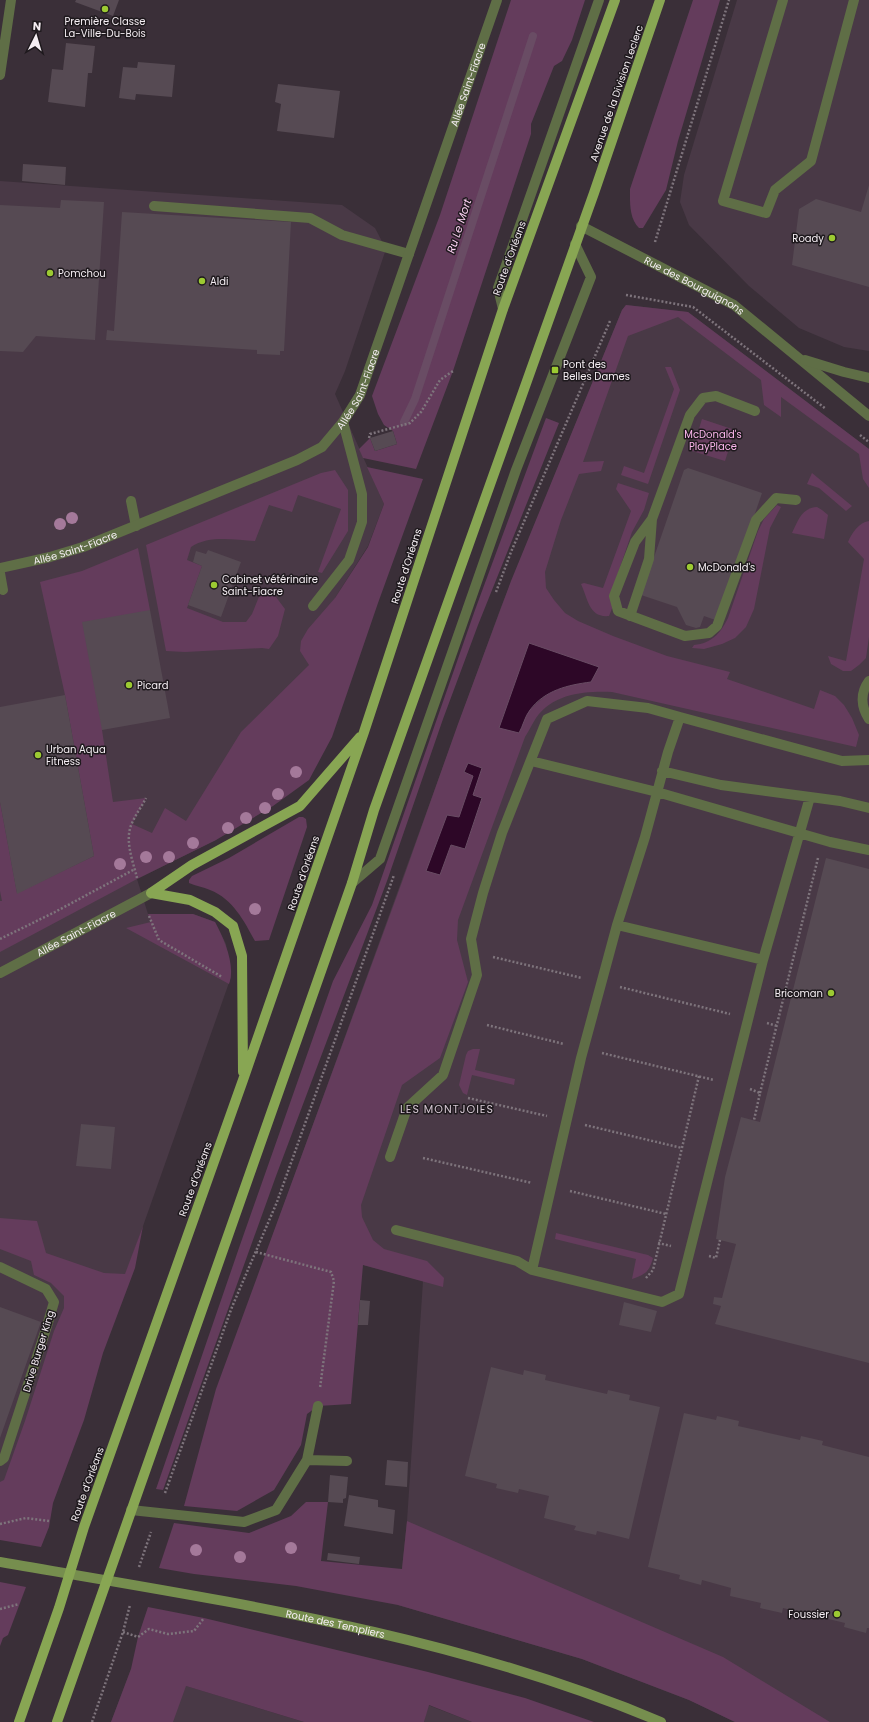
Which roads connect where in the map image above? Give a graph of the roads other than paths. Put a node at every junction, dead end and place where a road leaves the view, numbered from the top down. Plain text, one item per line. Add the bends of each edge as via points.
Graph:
1 (11, 0) edge
2 (497, 0) edge
3 (599, 0) edge
4 (615, 0) edge
5 (660, 0) edge
6 (783, 0) edge
7 (854, 0) edge
8 (0, 75) edge
9 (154, 206) dead end
10 (581, 226) junction
11 (575, 244) junction
12 (409, 254) junction
13 (503, 309) junction
14 (799, 358) junction
15 (869, 378) edge
16 (755, 410) dead end
17 (869, 416) edge
18 (343, 422) junction
19 (796, 500) dead end
20 (131, 501) dead end
21 (652, 520) junction
22 (136, 526) junction
23 (0, 568) edge
24 (0, 573) edge
25 (3, 590) dead end
26 (313, 606) dead end
27 (630, 616) junction
28 (869, 681) edge
29 (680, 717) junction
30 (869, 719) edge
31 (364, 732) junction
32 (869, 760) edge
33 (531, 761) junction
34 (662, 771) junction
35 (657, 792) junction
36 (810, 797) junction
37 (869, 808) edge
38 (799, 833) junction
39 (869, 850) edge
40 (352, 883) junction
41 (151, 893) junction
42 (617, 925) junction
43 (763, 960) junction
44 (0, 973) edge
45 (243, 1080) junction
46 (390, 1157) dead end
47 (396, 1230) dead end
48 (0, 1267) edge
49 (532, 1270) junction
50 (318, 1406) road end
51 (307, 1460) junction
52 (0, 1461) edge
53 (347, 1461) dead end
54 (131, 1510) junction
55 (0, 1562) edge
56 (19, 1722) edge
57 (57, 1722) edge
58 (660, 1722) edge

1 - 8 street
2 - 12 street, Allée Saint-Fiacre
3 - 13 street via 498,288
4 - 13 main road, Route d'Orléans
5 - 10 main road, Avenue de la Division Leclerc
6 - 7 street via 723,201 766,213 775,190 811,161
9 - 12 street via 310,218 342,235
10 - 11 main road
10 - 14 street, Rue des Bourguignons via 734,305
11 - 40 main road via 377,802
11 - 40 street via 591,277 516,470 380,859
12 - 18 street, Allée Saint-Fiacre via 360,395
13 - 31 main road, Route d'Orléans
14 - 15 street, Rue des Bourguignons
14 - 17 street, Rue des Bourguignons
16 - 21 street via 716,396 703,398 690,415
18 - 22 street, Allée Saint-Fiacre via 322,447 297,460
18 - 26 street via 362,494 362,522 348,560
19 - 27 street via 776,498 756,520 716,626 709,633 685,636
20 - 22 street
21 - 27 street via 649,559
21 - 27 street via 636,542 614,596 618,611
22 - 23 street, Allée Saint-Fiacre via 83,547
24 - 25 street
28 - 30 street via 862,695 862,705
29 - 32 street via 842,761
29 - 33 street via 648,708 587,700 547,719
29 - 34 street
31 - 41 main road via 300,806 192,864
31 - 45 main road, Route d'Orléans
33 - 35 street
33 - 46 street via 502,833 471,938 477,975 443,1075 407,1108
34 - 35 street
34 - 36 street via 721,785
35 - 38 street
35 - 42 street
36 - 37 street
36 - 38 street
38 - 39 street
38 - 43 street
40 - 54 main road
41 - 44 street, Allée Saint-Fiacre
41 - 45 main road via 190,900 215,912 233,926 242,956
42 - 43 street
42 - 49 street via 584,1048
43 - 49 street via 679,1294 662,1302
45 - 56 main road, Route d'Orléans via 84,1527
47 - 49 street via 517,1261
48 - 52 street, Drive Burger King via 46,1289 54,1302 4,1458
50 - 51 street
51 - 53 street
51 - 54 street via 276,1510 244,1522
54 - 57 main road
55 - 58 main road, Route des Templiers via 332,1623 462,1653 561,1683

